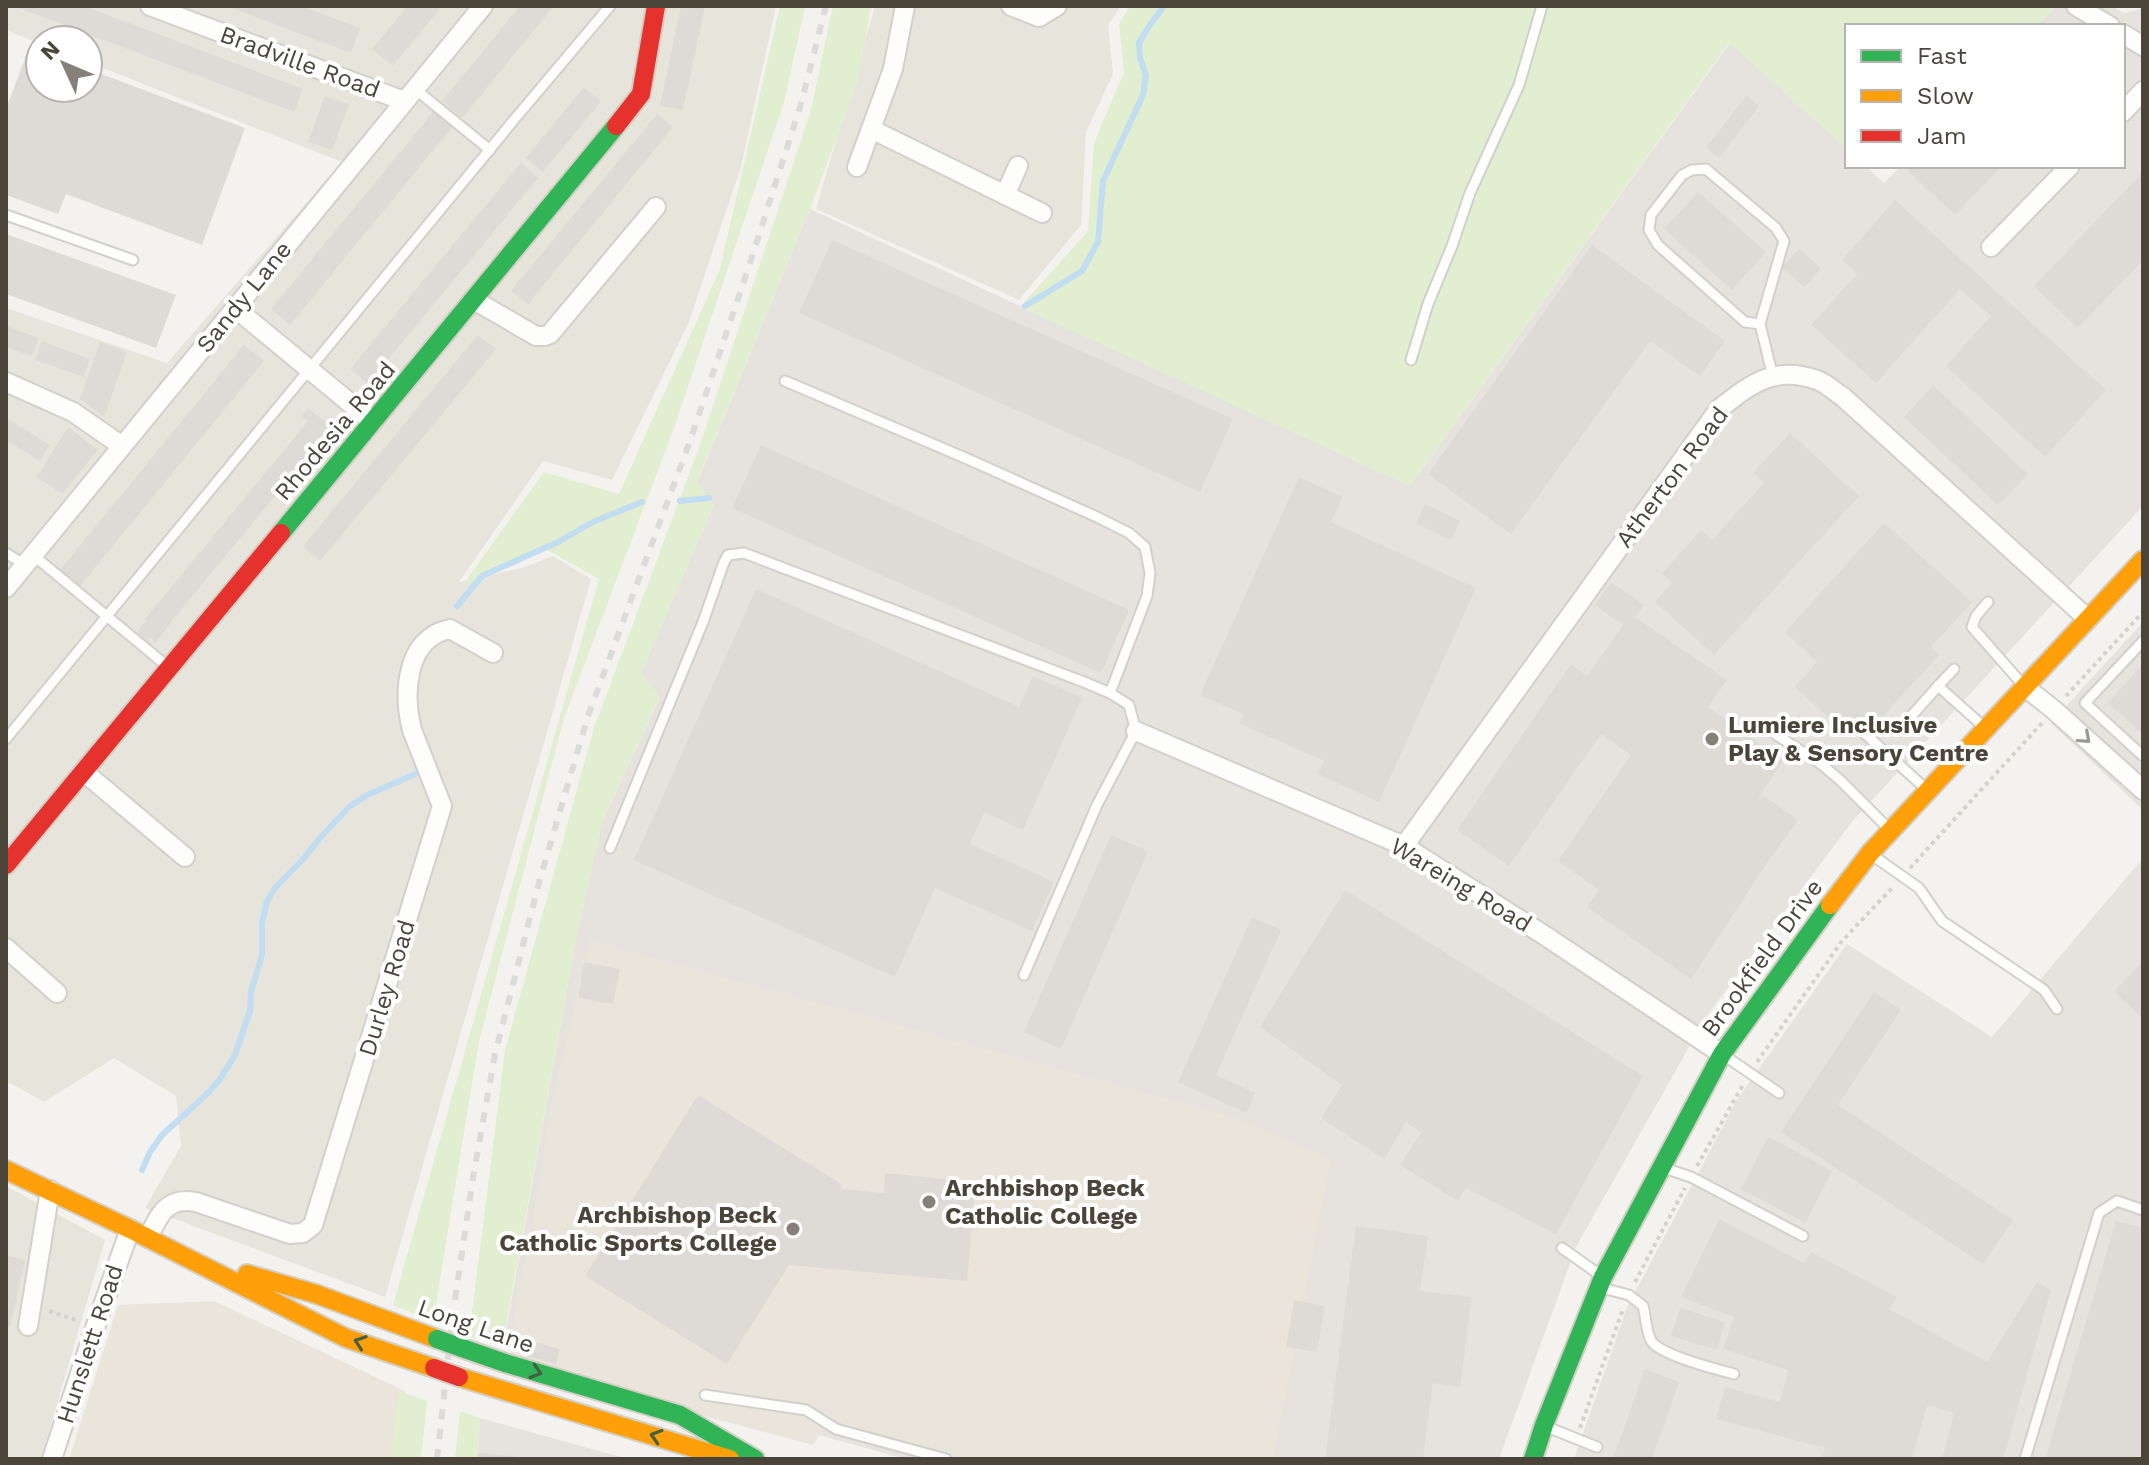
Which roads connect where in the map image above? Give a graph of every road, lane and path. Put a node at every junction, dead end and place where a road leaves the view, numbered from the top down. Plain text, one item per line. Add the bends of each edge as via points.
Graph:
1 (150, 6) edge
2 (483, 6) edge
3 (610, 6) edge
4 (656, 6) edge
5 (905, 6) edge
6 (1011, 6) edge
7 (1057, 6) edge
8 (1542, 6) edge
9 (2076, 6) edge
10 (2107, 24) edge
11 (2125, 35) edge
12 (2143, 46) edge
13 (2143, 91) edge
14 (410, 95) junction
15 (2125, 110) edge
16 (871, 129) junction
17 (490, 150) junction
18 (1018, 166) dead end
19 (857, 167) dead end
20 (2068, 168) edge
21 (1005, 195) junction
22 (656, 207) dead end
23 (1042, 213) dead end
24 (6, 215) edge
25 (1991, 247) dead end
26 (133, 260) dead end
27 (474, 300) junction
28 (235, 308) junction
29 (1760, 324) junction
30 (1411, 360) dead end
31 (309, 370) junction
32 (1773, 377) junction
33 (785, 381) dead end
34 (6, 382) edge
35 (373, 422) junction
36 (122, 446) junction
37 (6, 553) edge
38 (29, 560) junction
39 (2143, 560) edge
40 (6, 588) edge
41 (1988, 602) dead end
42 (2143, 612) edge
43 (107, 616) junction
44 (2088, 619) junction
45 (2143, 641) edge
46 (493, 653) dead end
47 (170, 668) junction
48 (1954, 669) dead end
49 (1938, 686) junction
50 (2025, 687) junction
51 (1110, 693) junction
52 (2054, 710) junction
53 (1907, 721) dead end
54 (1986, 729) junction
55 (1136, 731) junction
56 (1863, 732) dead end
57 (1775, 734) dead end
58 (6, 739) edge
59 (2143, 756) edge
60 (84, 772) junction
61 (1928, 790) junction
62 (2143, 790) edge
63 (1890, 830) junction
64 (1404, 846) junction
65 (610, 848) dead end
66 (1870, 853) junction
67 (185, 857) dead end
68 (6, 865) edge
69 (1903, 876) junction
70 (6, 948) edge
71 (1024, 975) dead end
72 (57, 993) dead end
73 (2057, 1009) dead end
74 (1722, 1054) junction
75 (1750, 1073) junction
76 (1779, 1093) dead end
77 (1661, 1167) junction
78 (6, 1170) edge
79 (1691, 1177) junction
80 (50, 1190) junction
81 (2143, 1210) edge
82 (130, 1229) junction
83 (1803, 1236) dead end
84 (148, 1238) junction
85 (1562, 1248) dead end
86 (174, 1251) junction
87 (1601, 1282) junction
88 (1629, 1295) junction
89 (32, 1305) junction
90 (28, 1326) dead end
91 (95, 1328) junction
92 (1734, 1374) dead end
93 (705, 1395) dead end
94 (1544, 1425) junction
95 (1576, 1439) junction
96 (1597, 1447) dead end
97 (52, 1459) edge
98 (730, 1459) edge
99 (755, 1459) edge
100 (946, 1459) edge
101 (1533, 1459) edge
102 (2025, 1459) edge

1 - 14 street, Bradville Road
2 - 14 street, Sandy Lane
3 - 17 lane
4 - 27 street, Rhodesia Road via 641,94
5 - 16 street via 893,69
6 - 7 street via 1039,17
8 - 30 lane via 1519,85 1470,193
9 - 10 street
11 - 12 street
13 - 15 street
14 - 17 lane
14 - 28 street, Sandy Lane
16 - 19 street
16 - 21 street
17 - 31 lane
18 - 21 street
20 - 25 street
21 - 23 street
22 - 27 street via 550,334 536,336
24 - 26 lane
27 - 35 street, Rhodesia Road
28 - 31 street
28 - 36 street, Sandy Lane
29 - 29 lane via 1745,322 1658,245 1649,230 1651,215 1682,175 1692,170 1706,169 1776,228 1784,241
29 - 32 lane
31 - 35 street
31 - 43 lane
32 - 44 street, Atherton Road via 1819,380 1843,397
32 - 64 street, Atherton Road via 1753,383 1719,409
33 - 51 lane via 1097,517 1145,547 1147,596
34 - 36 street via 73,412
35 - 47 street, Rhodesia Road
36 - 38 street, Sandy Lane
37 - 38 lane
38 - 40 street, Sandy Lane
38 - 43 lane
39 - 44 street, Brookfield Drive
41 - 50 lane via 1972,627
42 - 52 path
43 - 47 lane
43 - 58 lane
44 - 50 street, Brookfield Drive
45 - 59 lane via 2085,703
46 - 84 street, Durley Road via 450,629 426,640 414,661 407,690 409,717 442,806 313,1225 290,1234 188,1200 166,1207
47 - 60 street, Rhodesia Road
48 - 49 lane
49 - 53 lane
49 - 54 lane
50 - 52 street
50 - 54 street, Brookfield Drive
51 - 55 lane via 1129,705
51 - 65 lane via 744,553 728,555
52 -> 62 street
52 - 69 path
54 - 61 street, Brookfield Drive
55 - 64 street, Wareing Road
55 - 71 lane via 1097,805
56 - 61 lane
57 - 63 lane via 1821,764
60 - 67 street
60 - 68 street, Rhodesia Road
61 - 63 street, Brookfield Drive
63 - 66 street, Brookfield Drive
64 - 74 street, Wareing Road
66 - 69 lane
66 - 74 street, Brookfield Drive
69 - 73 lane via 1919,888 1942,921 2044,990
69 - 75 path via 1842,941
70 - 72 street
74 - 75 lane
74 - 77 street, Brookfield Drive
75 - 76 lane
75 - 79 path
77 - 79 lane
77 - 87 street, Brookfield Drive
78 - 80 street, Long Lane
79 - 83 lane
79 - 88 path
80 - 82 street, Long Lane
80 - 89 street
81 - 102 lane via 2117,1201 2099,1213
82 - 84 street, Long Lane
82 - 91 street, Hunslett Road
84 - 86 street, Long Lane
85 - 87 lane
98 -> 86 street, Long Lane, bridge via 346,1338
86 -> 99 street, Long Lane, bridge via 316,1294 505,1363 680,1415
87 - 88 lane
87 - 94 street, Brookfield Drive
88 - 92 lane via 1643,1306 1657,1346
88 - 95 path
89 - 90 street
89 - 91 path
91 - 97 street, Hunslett Road
93 - 100 lane via 806,1410 836,1429
94 - 95 lane
94 - 101 street, Brookfield Drive
95 - 96 lane

